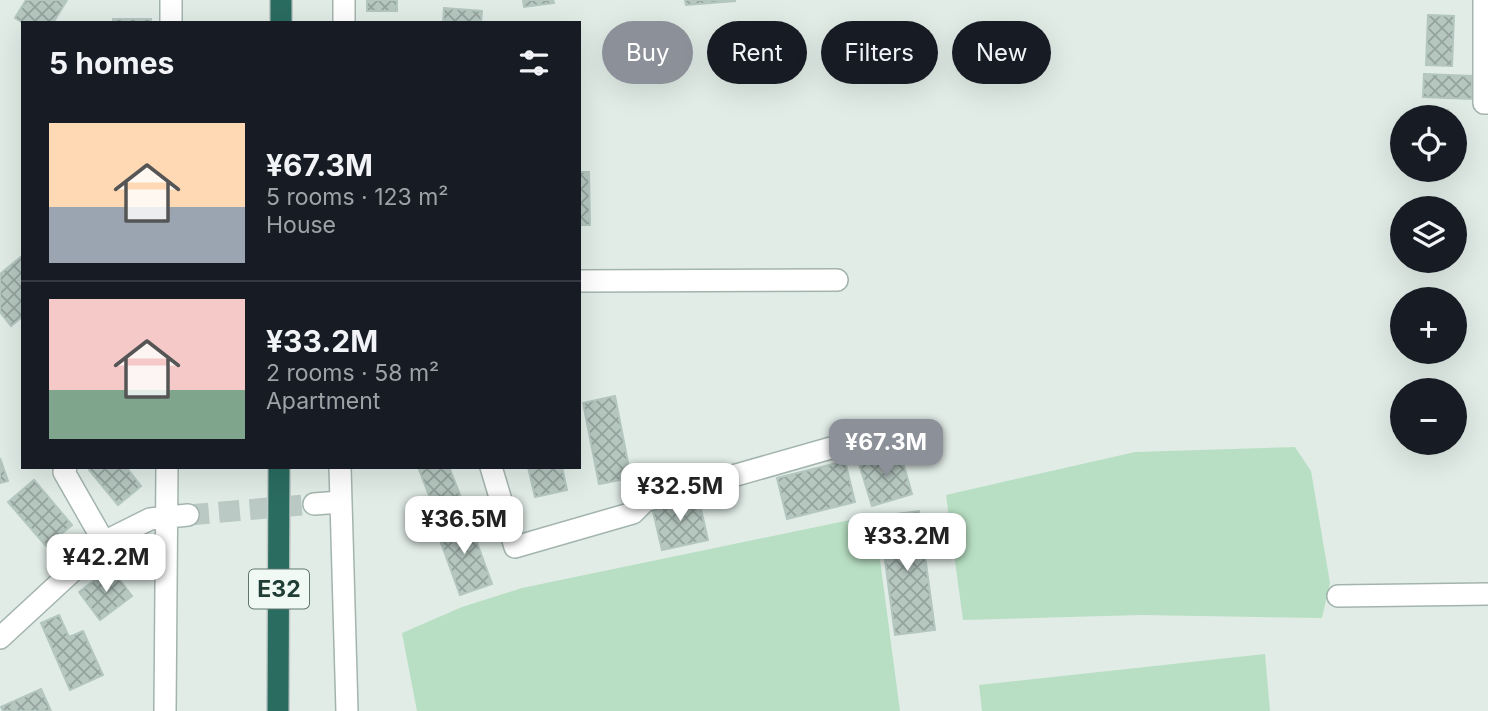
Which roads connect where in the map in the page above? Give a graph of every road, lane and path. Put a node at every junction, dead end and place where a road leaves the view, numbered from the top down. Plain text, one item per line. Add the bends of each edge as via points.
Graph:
1 (171, 0) edge
2 (281, 0) edge
3 (344, 0) edge
4 (1484, 0) edge
5 (171, 21) edge
6 (281, 21) edge
7 (344, 21) edge
8 (1488, 103) edge
9 (837, 280) dead end
10 (581, 281) edge
11 (866, 438) dead end
12 (65, 469) edge
13 (167, 469) edge
14 (279, 469) edge
15 (341, 469) edge
16 (492, 469) edge
17 (340, 502) junction
18 (314, 504) tunnel mouth
19 (177, 516) junction
20 (104, 542) junction
21 (1488, 594) edge
22 (1338, 596) dead end
23 (0, 638) edge
24 (165, 711) edge
25 (278, 711) edge
26 (347, 711) edge

1 - 5 street
2 - 6 highway
3 - 7 street
4 - 8 street
9 - 10 street
11 - 16 street via 645,501 633,513 515,547
12 - 20 street
13 - 19 street
14 - 25 highway, E32
15 - 17 street
17 - 18 street
17 - 26 street
19 - 20 street via 150,519
19 - 24 street
20 - 23 street
21 - 22 street

